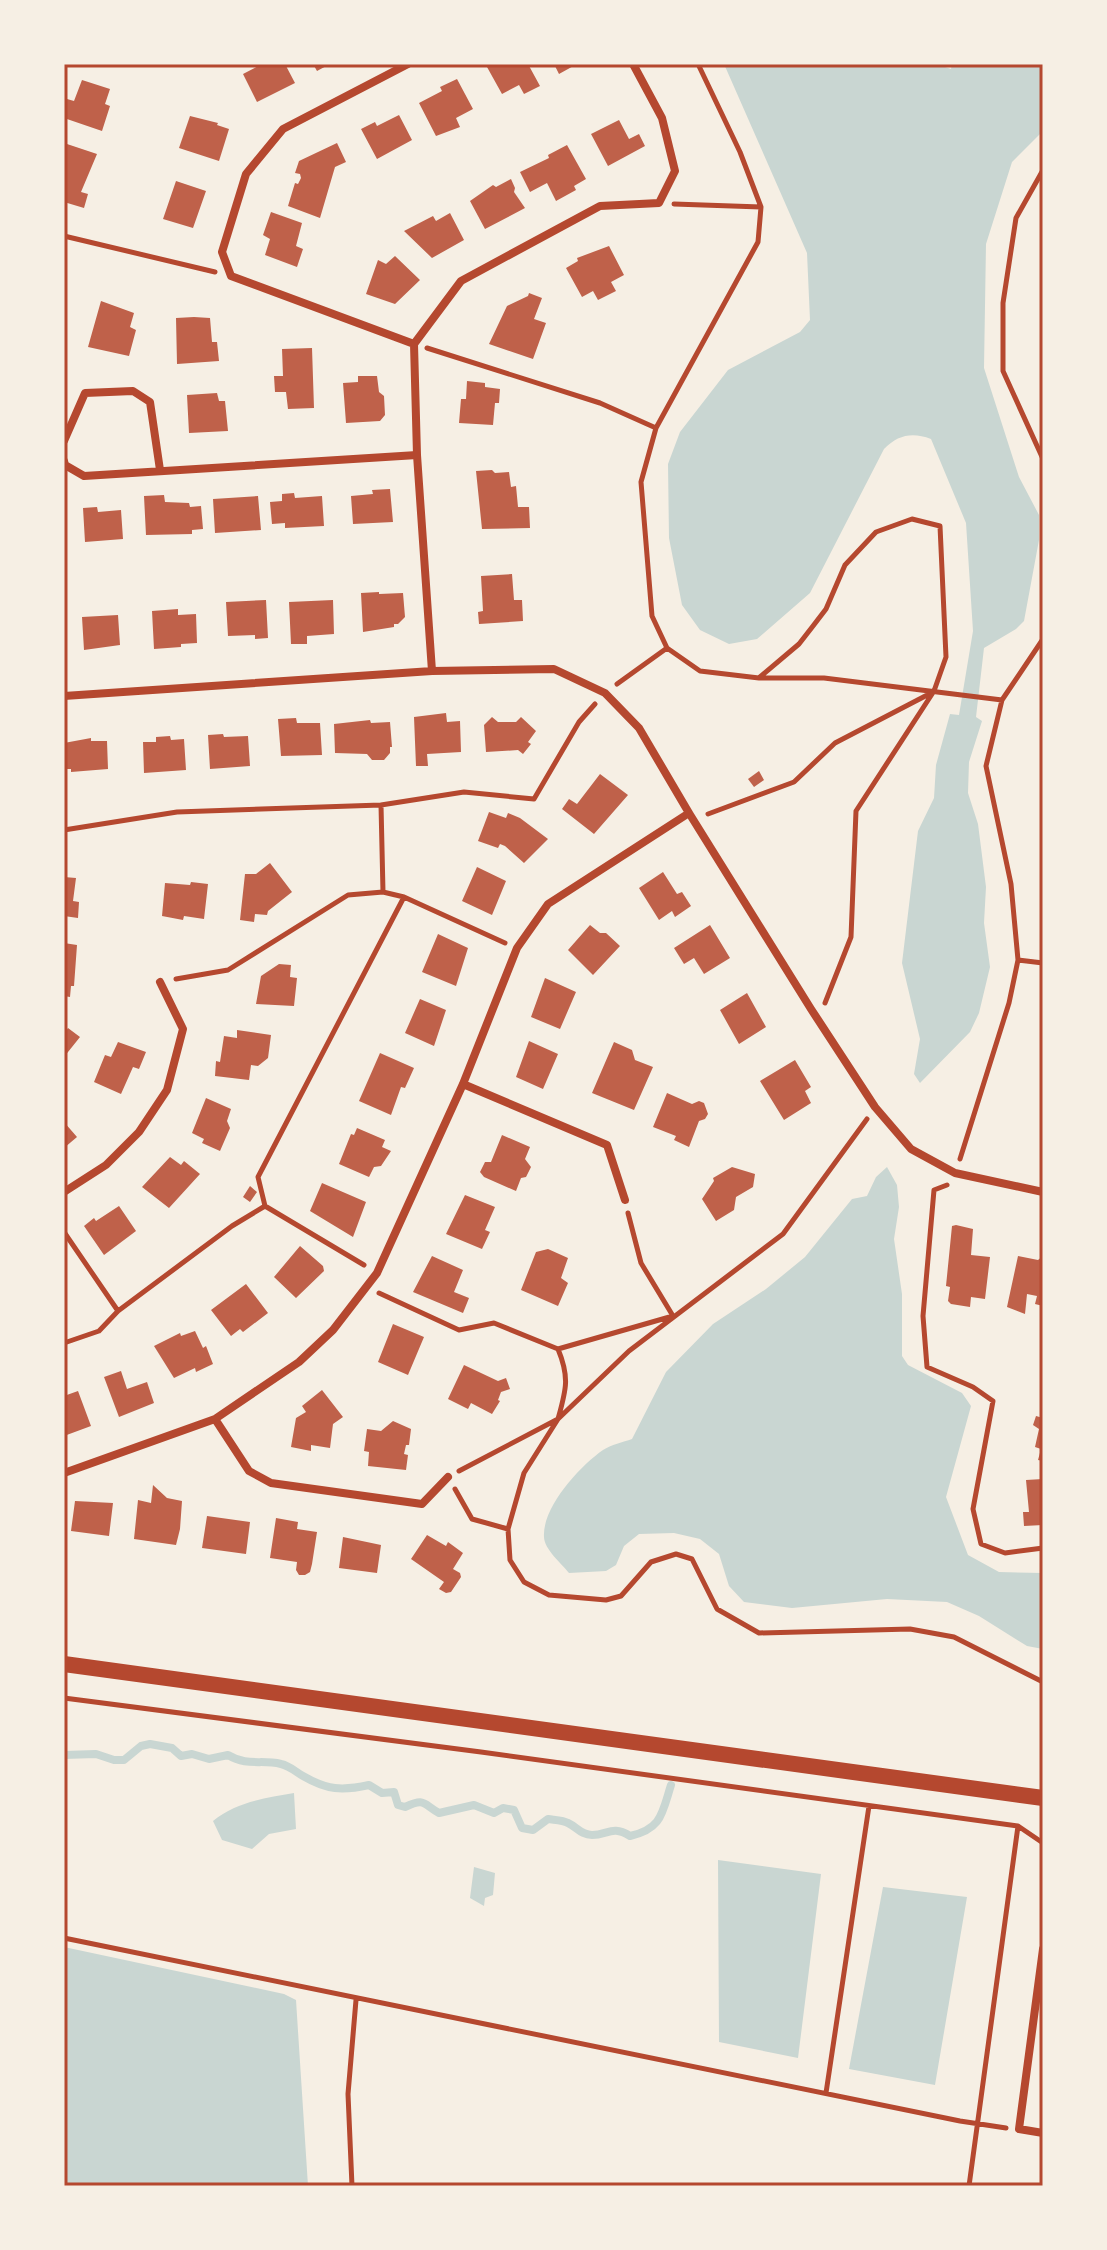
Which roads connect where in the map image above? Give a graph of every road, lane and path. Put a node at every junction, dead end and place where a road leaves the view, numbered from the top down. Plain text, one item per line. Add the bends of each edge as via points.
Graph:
1 (408, 64) edge
2 (633, 64) edge
3 (698, 64) edge
4 (1043, 170) edge
5 (659, 203) junction
6 (761, 207) junction
7 (64, 236) edge
8 (231, 276) junction
9 (414, 344) junction
10 (656, 428) junction
11 (64, 441) edge
12 (417, 455) junction
13 (1043, 459) edge
14 (64, 461) edge
15 (160, 470) junction
16 (1043, 639) edge
17 (667, 648) junction
18 (432, 671) junction
19 (759, 678) junction
20 (934, 691) junction
21 (604, 693) junction
22 (64, 696) edge
23 (1002, 700) junction
24 (381, 805) junction
25 (689, 813) junction
26 (708, 814) dead end
27 (64, 830) edge
28 (383, 892) junction
29 (404, 897) junction
30 (517, 948) junction
31 (1018, 960) junction
32 (1043, 963) edge
33 (160, 982) joint
34 (818, 1020) junction
35 (463, 1084) junction
36 (875, 1107) junction
37 (955, 1173) junction
38 (64, 1192) edge
39 (1043, 1192) edge
40 (625, 1200) joint
41 (265, 1206) junction
42 (64, 1232) edge
43 (377, 1273) junction
44 (367, 1287) junction
45 (118, 1311) junction
46 (673, 1316) junction
47 (64, 1343) edge
48 (558, 1349) junction
49 (215, 1419) junction
50 (558, 1419) junction
51 (64, 1473) edge
52 (448, 1477) junction
53 (508, 1529) junction
54 (1043, 1548) edge
55 (64, 1664) edge
56 (1043, 1682) edge
57 (64, 1698) edge
58 (1043, 1798) edge
59 (869, 1805) junction
60 (1018, 1826) junction
61 (1043, 1843) edge
62 (64, 1938) edge
63 (1043, 1949) edge
64 (356, 2000) junction
65 (826, 2093) junction
66 (978, 2124) junction
67 (1019, 2129) junction
68 (1043, 2133) edge
69 (352, 2186) edge
70 (969, 2186) edge

1 - 8 street via 283,129 246,174 222,252
2 - 5 street via 662,118 675,171
3 - 6 path
4 - 13 path via 1016,218 1003,303 1003,371
5 - 6 path
5 - 9 street via 600,206 461,281
6 - 10 path via 758,242
7 - 8 path
8 - 9 street
9 - 10 path via 600,403
9 - 12 street
10 - 17 path via 641,482 652,616
11 - 15 street via 85,393 133,391 150,402
12 - 15 street
12 - 18 street
14 - 15 street via 84,476
16 - 23 path
17 - 19 path via 700,671
17 - 21 path
18 - 21 street via 554,669
18 - 22 street
19 - 20 path via 824,678
19 - 20 path via 799,644 826,609 845,565 876,532 912,519 940,526 946,657
20 - 23 path
20 - 26 path via 835,743 794,782
20 - 34 path via 856,811 851,937
21 - 24 path via 579,722 534,799 464,792
21 - 25 street via 639,728
23 - 31 path via 986,766 1011,884
24 - 27 path via 177,812
24 - 28 path
25 - 30 street via 548,904
25 - 34 street
28 - 29 path
28 - 33 path via 348,895 228,970
29 - 30 path
29 - 41 path via 258,1177
30 - 35 street
31 - 32 path
31 - 37 path
33 - 38 street via 183,1029 167,1090 139,1132 106,1165
34 - 36 street
35 - 40 street via 607,1145
35 - 43 street
36 - 37 street via 911,1149
36 - 46 path via 783,1234
37 - 39 street
37 - 54 path via 948,1185 934,1190 923,1316 927,1367 993,1401 973,1509 981,1544 1005,1553
40 - 46 path via 641,1263
41 - 43 path
41 - 45 path
42 - 45 path
43 - 44 street
44 - 48 path via 459,1330 494,1323
44 - 49 street via 299,1362
45 - 47 path via 99,1331
46 - 48 path
46 - 50 path
48 - 50 path via 567,1384
49 - 51 street
49 - 52 street via 249,1471 271,1483 422,1504
50 - 52 path
50 - 53 path via 524,1473
52 - 53 path via 472,1519
53 - 56 path via 510,1560 524,1582 549,1595 606,1600 621,1596 651,1562 676,1554 692,1559 717,1609 759,1633 925,1631 954,1637
55 - 58 main road
57 - 59 path
59 - 60 path
59 - 65 path
60 - 61 path
60 - 66 path
62 - 64 path
63 - 67 street
64 - 65 path
64 - 69 path via 348,2094
65 - 66 path
66 - 67 path
66 - 70 path
67 - 68 street

